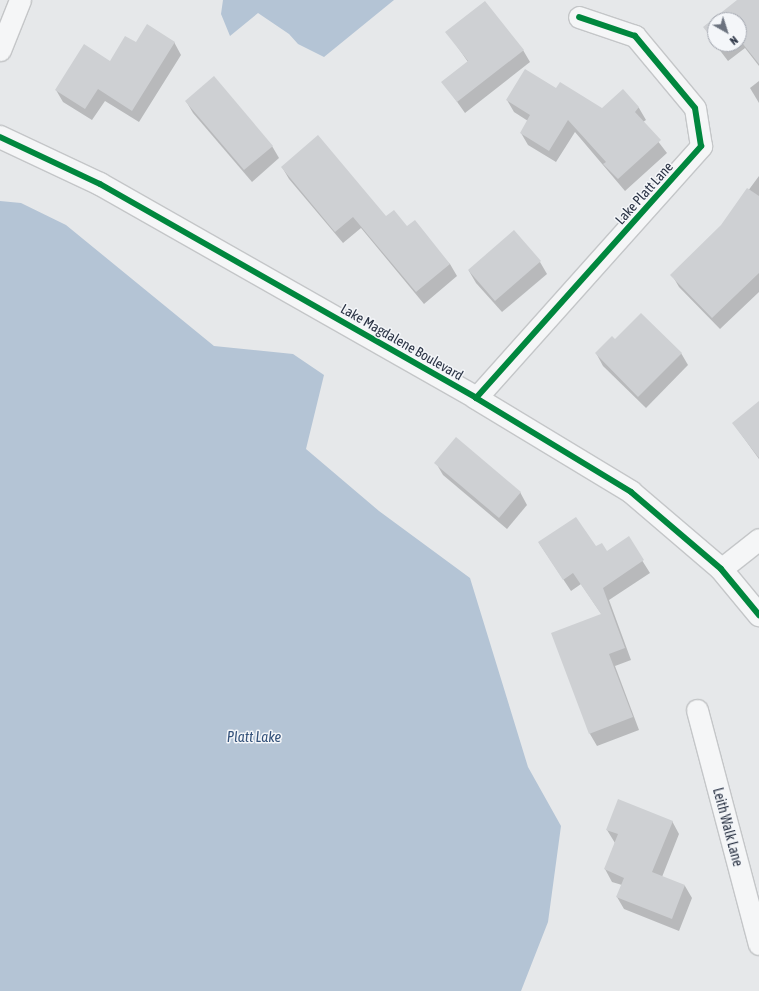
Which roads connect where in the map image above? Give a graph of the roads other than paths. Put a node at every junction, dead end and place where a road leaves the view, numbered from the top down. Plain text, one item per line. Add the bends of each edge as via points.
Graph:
1 (20, 0) edge
2 (579, 17) dead end
3 (0, 50) edge
4 (0, 137) edge
5 (476, 398) junction
6 (759, 539) edge
7 (721, 569) junction
8 (759, 615) edge
9 (697, 710) dead end
10 (759, 944) edge

1 - 3 street
2 - 5 street, Lake Platt Lane via 635,36 695,108 701,146
4 - 5 street, Lake Magdalene Boulevard via 100,184
5 - 7 street, Lake Magdalene Boulevard via 631,492
6 - 7 street
7 - 8 street, Lake Magdalene Boulevard
9 - 10 street, Leith Walk Lane

